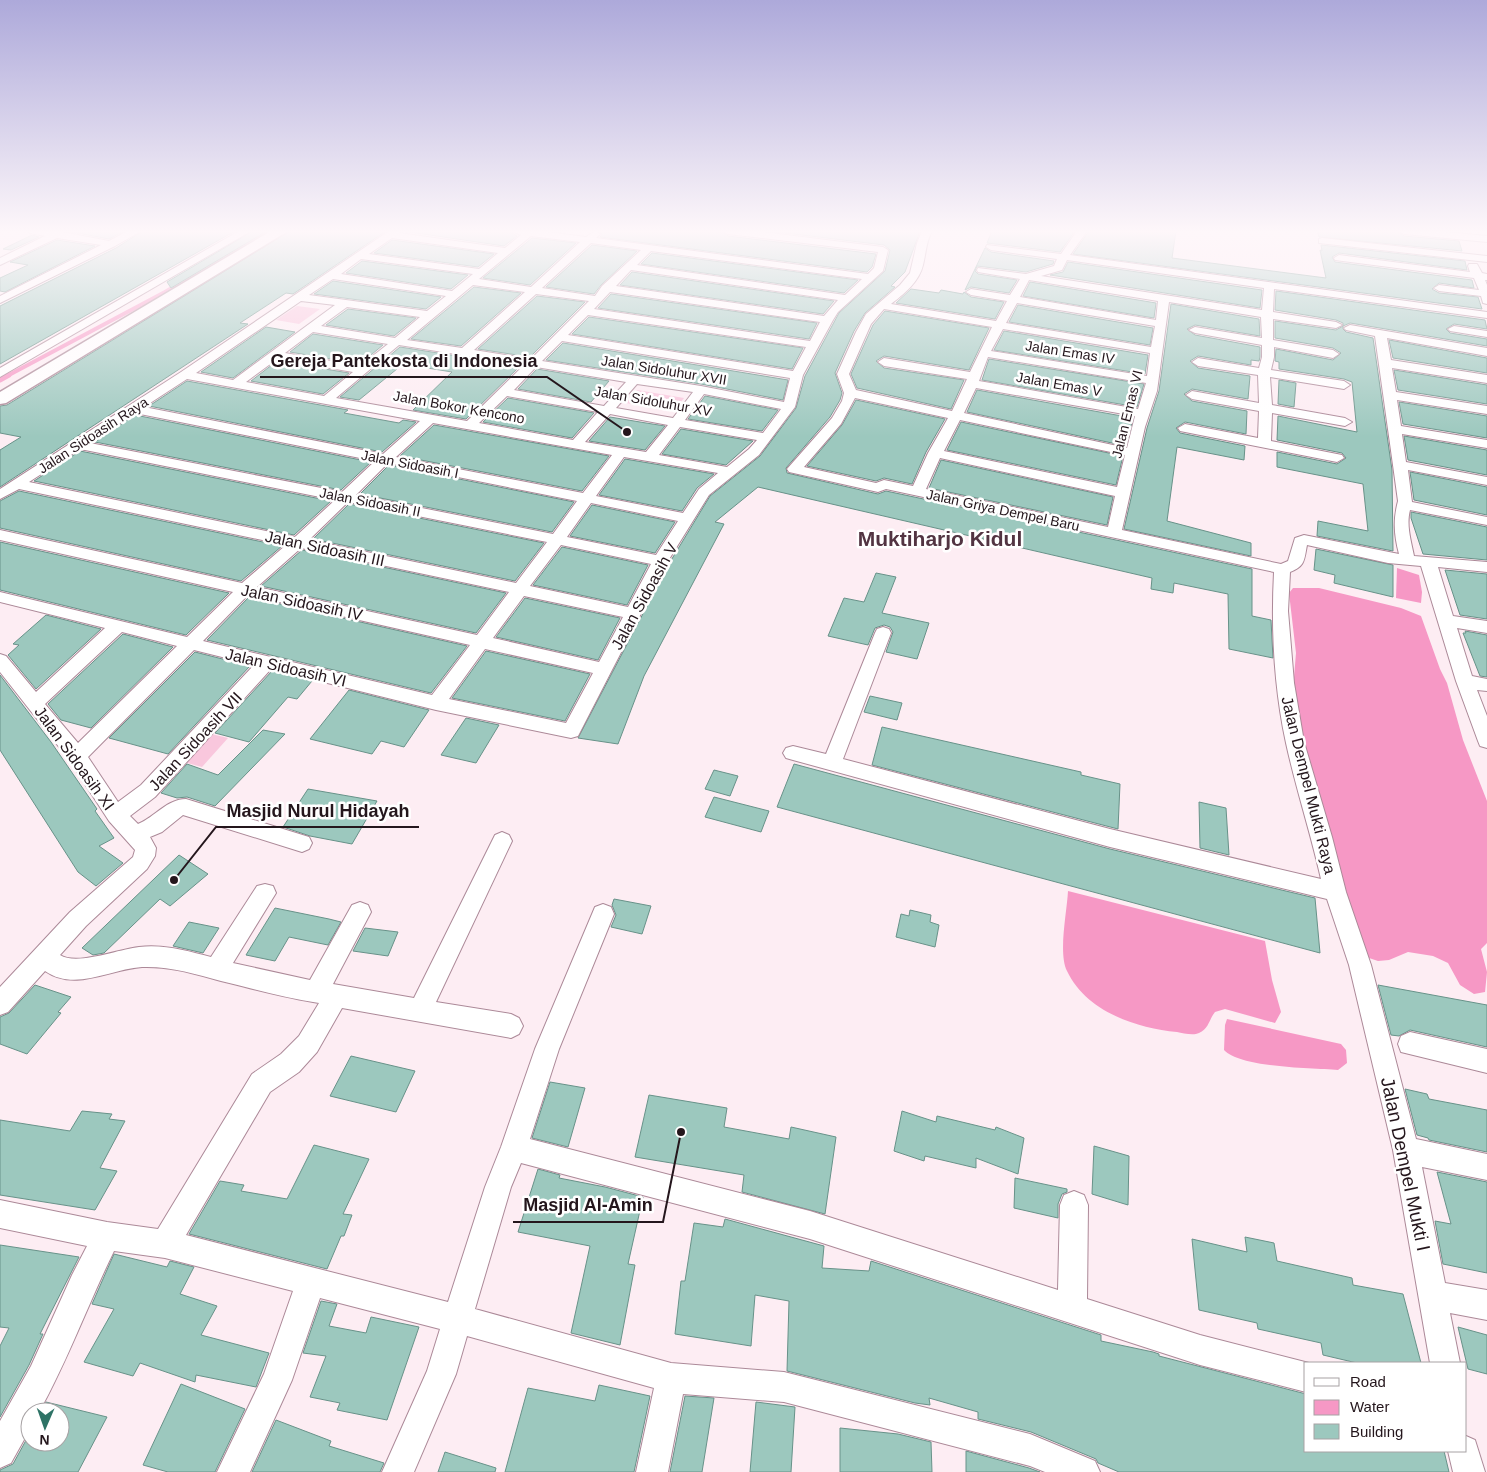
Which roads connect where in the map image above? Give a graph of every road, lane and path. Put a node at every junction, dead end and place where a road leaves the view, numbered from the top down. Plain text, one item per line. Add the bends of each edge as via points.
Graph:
1 (595, 299) edge
2 (127, 300) edge
3 (166, 300) edge
4 (294, 300) edge
5 (319, 300) edge
6 (446, 300) edge
7 (522, 300) edge
8 (687, 300) edge
9 (845, 300) edge
10 (890, 300) edge
11 (1013, 300) joint
12 (1164, 300) joint
13 (1267, 300) edge
14 (1376, 300) edge
15 (1195, 302) joint
16 (345, 303) junction
17 (883, 306) junction
18 (585, 311) junction
19 (1266, 314) junction
20 (428, 315) junction
21 (1487, 315) edge
22 (827, 320) junction
23 (1160, 324) junction
24 (999, 325) junction
25 (1336, 325) dead end
26 (312, 328) junction
27 (1350, 328) dead end
28 (1195, 330) dead end
29 (1454, 330) dead end
30 (1487, 334) edge
31 (1381, 335) junction
32 (558, 337) junction
33 (397, 342) junction
34 (1267, 342) junction
35 (813, 345) junction
36 (1157, 351) junction
37 (1487, 352) edge
38 (464, 353) junction
39 (984, 353) junction
40 (275, 354) junction
41 (1333, 354) dead end
42 (884, 362) dead end
43 (1198, 362) dead end
44 (534, 364) junction
45 (1386, 364) junction
46 (362, 370) junction
47 (0, 373) edge
48 (1264, 373) junction
49 (185, 375) junction
50 (797, 375) junction
51 (972, 379) junction
52 (1487, 379) edge
53 (634, 380) junction
54 (1152, 380) junction
55 (235, 384) junction
56 (1344, 385) dead end
57 (701, 390) junction
58 (505, 392) junction
59 (850, 393) junction
60 (1192, 395) dead end
61 (1390, 395) junction
62 (0, 399) edge
63 (326, 400) junction
64 (789, 407) junction
65 (1266, 408) junction
66 (607, 409) junction
67 (133, 410) junction
68 (1487, 410) edge
69 (1143, 414) junction
70 (954, 417) junction
71 (431, 418) junction
72 (677, 422) junction
73 (1345, 422) dead end
74 (470, 425) junction
75 (1185, 428) dead end
76 (1396, 429) junction
77 (766, 438) junction
78 (1264, 443) junction
79 (576, 444) junction
80 (1487, 444) edge
81 (80, 445) junction
82 (621, 452) junction
83 (935, 453) junction
84 (1133, 453) junction
85 (650, 457) junction
86 (1337, 458) dead end
87 (385, 459) junction
88 (1401, 465) junction
89 (728, 472) junction
90 (1487, 480) edge
91 (17, 484) junction
92 (918, 491) junction
93 (1124, 493) junction
94 (0, 494) edge
95 (346, 497) junction
96 (588, 499) junction
97 (1406, 505) junction
98 (687, 518) junction
99 (1487, 521) edge
100 (1114, 534) junction
101 (0, 535) edge
102 (556, 539) junction
103 (299, 542) junction
104 (660, 561) junction
105 (1408, 561) junction
106 (1429, 566) junction
107 (1487, 567) edge
108 (1282, 569) junction
109 (245, 589) junction
110 (520, 590) junction
111 (0, 598) edge
112 (632, 613) junction
113 (1446, 621) junction
114 (118, 626) junction
115 (1487, 627) edge
116 (883, 633) dead end
117 (480, 641) junction
118 (189, 645) junction
119 (0, 660) edge
120 (268, 661) junction
121 (604, 669) junction
122 (1465, 681) junction
123 (1487, 685) edge
124 (35, 703) junction
125 (436, 703) junction
126 (573, 730) joint
127 (1487, 741) edge
128 (793, 753) dead end
129 (78, 756) junction
130 (832, 763) junction
131 (116, 816) junction
132 (136, 834) junction
133 (502, 841) dead end
134 (302, 842) dead end
135 (1335, 892) junction
136 (265, 893) dead end
137 (360, 912) dead end
138 (604, 914) dead end
139 (44, 957) junction
140 (1360, 965) joint
141 (217, 968) junction
142 (326, 994) junction
143 (0, 1004) edge
144 (420, 1010) junction
145 (511, 1026) dead end
146 (1410, 1044) dead end
147 (1487, 1060) edge
148 (514, 1148) junction
149 (1406, 1150) junction
150 (1487, 1168) edge
151 (1074, 1205) dead end
152 (0, 1214) edge
153 (106, 1236) junction
154 (165, 1244) junction
155 (311, 1282) junction
156 (1432, 1295) junction
157 (1487, 1305) edge
158 (1072, 1309) junction
159 (457, 1319) junction
160 (1445, 1362) edge
161 (1304, 1376) edge
162 (671, 1378) junction
163 (0, 1452) edge
164 (1464, 1452) edge
165 (234, 1472) edge
166 (398, 1472) edge
167 (652, 1472) edge
168 (1084, 1472) edge
169 (1470, 1472) edge

1 - 18 street
2 - 47 street
3 - 62 street
4 - 49 street, Jalan Sidoasih Raya
5 - 16 street
6 - 20 street
7 - 38 street
8 - 22 street
9 - 22 street
10 - 17 street
11 - 23 street
11 - 24 street, Jalan Griya Dempel Baru
12 - 15 street
12 - 23 street, Jalan Emas VI
13 - 19 street
14 - 21 street
15 - 19 street
16 - 20 street
16 - 26 street
17 - 24 street
17 - 59 street via 873,313 843,374
18 - 32 street
18 - 35 street
19 - 25 street
19 - 34 street
20 - 33 street
22 - 35 street
23 - 36 street, Jalan Emas VI
24 - 36 street
24 - 39 street, Jalan Griya Dempel Baru
26 - 33 street, Jalan Sidoluhur XVII
26 - 40 street
27 - 31 street
28 - 34 street
29 - 30 street
31 - 37 street
31 - 45 street
32 - 44 street
32 - 50 street
33 - 38 street, Jalan Sidoluhur XVII
33 - 46 street
34 - 41 street
34 - 48 street
35 - 50 street
36 - 54 street, Jalan Emas VI
38 - 44 street, Jalan Sidoluhur XVII
39 - 51 street, Jalan Griya Dempel Baru
39 - 54 street, Jalan Emas IV
40 - 46 street
40 - 55 street
42 - 51 street, Jalan Emas V
43 - 48 street
44 - 53 street, Jalan Sidoluhur XVII
44 - 58 street
45 - 52 street
45 - 61 street
46 - 63 street
48 - 56 street
48 - 65 street
49 - 55 street, Jalan Bokor Kencono
49 - 67 street, Jalan Sidoasih Raya
50 - 64 street
51 - 69 street, Jalan Emas V
51 - 70 street, Jalan Griya Dempel Baru
53 - 57 street, Jalan Sidoluhur XVII
53 - 66 street
54 - 69 street, Jalan Emas VI
55 - 63 street, Jalan Bokor Kencono
57 - 64 street, Jalan Sidoluhur XVII
57 - 72 street
58 - 66 street, Jalan Sidoluhur XV
58 - 74 street
59 - 70 street
59 - 92 street via 845,408 794,470 878,488 884,484
60 - 65 street
61 - 68 street
61 - 76 street
63 - 71 street, Jalan Bokor Kencono
64 - 77 street, Jalan Sidoasih V
65 - 73 street
65 - 78 street
66 - 72 street, Jalan Sidoluhur XV
66 - 79 street
67 - 81 street, Jalan Sidoasih Raya
67 - 87 street, Jalan Sidoasih I
69 - 84 street, Jalan Emas VI
70 - 83 street, Jalan Griya Dempel Baru
70 - 84 street
71 - 74 street, Jalan Bokor Kencono
71 - 87 street
72 - 77 street, Jalan Sidoluhur XV
72 - 85 street
74 - 79 street, Jalan Bokor Kencono
75 - 78 street
76 - 80 street
76 - 88 street
77 - 89 street, Jalan Sidoasih V
78 - 86 street
79 - 82 street, Jalan Bokor Kencono
81 - 91 street, Jalan Sidoasih Raya
81 - 95 street, Jalan Sidoasih II
82 - 85 street, Jalan Bokor Kencono
82 - 96 street
83 - 92 street, Jalan Griya Dempel Baru
83 - 93 street
84 - 93 street, Jalan Emas VI
85 - 89 street, Jalan Bokor Kencono
87 - 95 street
87 - 96 street, Jalan Sidoasih I
88 - 90 street
88 - 97 street
89 - 98 street, Jalan Sidoasih V via 704,492
91 - 94 street, Jalan Sidoasih Raya
91 - 103 street, Jalan Sidoasih III
92 - 100 street, Jalan Griya Dempel Baru
93 - 100 street, Jalan Emas VI
95 - 102 street, Jalan Sidoasih II
95 - 103 street
96 - 98 street, Jalan Sidoasih I
96 - 102 street
97 - 99 street
97 - 105 street via 1401,516
98 - 104 street, Jalan Sidoasih V
100 - 108 street, Jalan Griya Dempel Baru
101 - 109 street, Jalan Sidoasih IV
102 - 104 street, Jalan Sidoasih II
102 - 110 street
103 - 109 street
103 - 110 street, Jalan Sidoasih III
104 - 112 street, Jalan Sidoasih V
105 - 106 street
105 - 108 street via 1304,540 1300,541 1295,564
106 - 107 street
106 - 113 street
108 - 135 street, Jalan Dempel Mukti Raya via 1280,611 1285,683 1295,742
109 - 117 street, Jalan Sidoasih IV
109 - 118 street
110 - 112 street, Jalan Sidoasih III
110 - 117 street
111 - 114 street, Jalan Sidoasih VI
112 - 121 street, Jalan Sidoasih V
113 - 115 street
113 - 122 street
114 - 118 street, Jalan Sidoasih VI
114 - 124 street
116 - 130 street
117 - 121 street, Jalan Sidoasih IV
117 - 125 street
118 - 120 street, Jalan Sidoasih VI
118 - 129 street
119 - 124 street, Jalan Sidoasih XI
120 - 125 street, Jalan Sidoasih VI
120 - 131 street, Jalan Sidoasih VII via 148,791
121 - 126 street, Jalan Sidoasih V
122 - 123 street
122 - 127 street
124 - 129 street, Jalan Sidoasih XI
125 - 126 street, Jalan Sidoasih VI
128 - 130 street
129 - 131 street, Jalan Sidoasih XI
130 - 135 street via 1110,838
131 - 132 street, Jalan Sidoasih XI
132 - 134 street via 155,826 179,807 186,807
132 - 139 street, Jalan Sidoasih XI via 146,848 145,856 132,872 78,918
133 - 144 street
135 - 140 street, Jalan Dempel Mukti Raya
136 - 141 street
137 - 142 street
138 - 148 street via 547,1049
139 - 141 street via 60,968 77,970 140,957 169,957
139 - 143 street
140 - 149 street, Jalan Dempel Mukti I
141 - 142 street
142 - 144 street
142 - 154 street via 308,1044 290,1063 261,1083
144 - 145 street
146 - 147 street
148 - 158 street via 810,1225
148 - 159 street via 498,1187
149 - 150 street
149 - 156 street, Jalan Dempel Mukti I
151 - 158 street
152 - 153 street
153 - 154 street
153 - 163 street via 42,1376
154 - 155 street
155 - 159 street
155 - 165 street via 277,1380
156 - 157 street
156 - 160 street, Jalan Dempel Mukti I
158 - 161 street via 1200,1350
159 - 162 street
159 - 166 street via 441,1374
162 - 167 street
162 - 168 street via 784,1387 1030,1450
164 - 169 street

